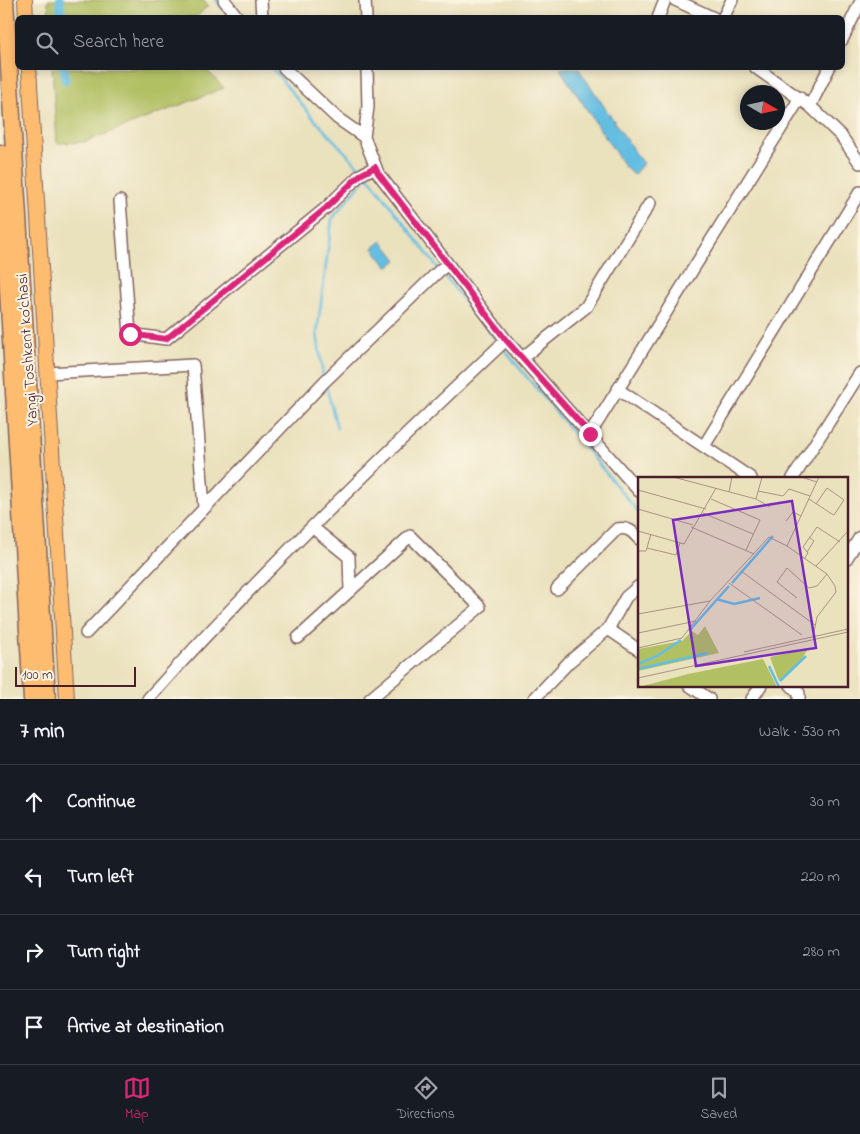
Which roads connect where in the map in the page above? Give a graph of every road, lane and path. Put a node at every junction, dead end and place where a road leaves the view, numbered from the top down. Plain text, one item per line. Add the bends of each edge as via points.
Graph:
1 (5, 0) edge
2 (25, 0) edge
3 (224, 0) edge
4 (261, 0) edge
5 (365, 0) edge
6 (665, 0) edge
7 (674, 0) edge
8 (732, 0) edge
9 (860, 3) edge
10 (26, 15) edge
11 (236, 15) edge
12 (262, 15) edge
13 (366, 15) edge
14 (659, 15) edge
15 (707, 15) edge
16 (724, 15) edge
17 (845, 34) edge
18 (29, 70) edge
19 (286, 70) edge
20 (367, 70) edge
21 (759, 70) edge
22 (828, 70) edge
23 (800, 98) junction
24 (810, 106) junction
25 (364, 137) junction
26 (0, 153) edge
27 (860, 162) edge
28 (367, 171) junction
29 (860, 192) edge
30 (120, 201) dead end
31 (650, 203) dead end
32 (447, 265) junction
33 (502, 343) junction
34 (522, 358) junction
35 (47, 373) junction
36 (860, 373) edge
37 (619, 390) junction
38 (590, 434) junction
39 (704, 446) junction
40 (750, 477) edge
41 (794, 477) edge
42 (638, 491) edge
43 (204, 508) junction
44 (312, 527) junction
45 (860, 537) edge
46 (638, 538) edge
47 (848, 556) edge
48 (638, 587) edge
49 (557, 589) dead end
50 (350, 591) junction
51 (608, 630) junction
52 (86, 633) dead end
53 (298, 638) dead end
54 (638, 649) edge
55 (690, 686) edge
56 (760, 686) edge
57 (792, 686) edge
58 (32, 699) edge
59 (47, 699) edge
60 (67, 699) edge
61 (148, 699) edge
62 (370, 699) edge
63 (534, 699) edge
64 (709, 699) edge
65 (752, 699) edge
66 (799, 699) edge

1 - 59 highway, Yangi Toshkent ko‘chasi
2 - 10 main road
3 - 11 street
4 - 12 street
5 - 13 street
6 - 14 street
7 - 15 street
8 - 16 street
9 - 17 street
18 - 35 main road
19 - 25 street via 337,118
20 - 25 street via 368,107
21 - 23 street
22 - 24 street
23 - 24 street
23 - 37 street
24 - 27 street via 841,136
25 - 28 street
26 - 58 highway, Yangi Toshkent ko‘chasi
28 - 30 street via 166,339 130,334
28 - 32 street via 378,173
29 - 39 street
31 - 34 street via 586,306
32 - 33 street
32 - 43 street via 325,381
33 - 34 street
33 - 44 street
34 - 38 street
35 - 43 street via 193,365
35 - 60 main road
36 - 41 street
37 - 38 street
37 - 39 street
38 - 42 street
39 - 40 street
43 - 52 street
44 - 50 street via 349,557
44 - 61 street
45 - 47 street
46 - 49 street via 630,530 617,529
48 - 51 street via 626,597
50 - 53 street
50 - 62 street via 410,536 480,607
51 - 54 street
51 - 63 street via 569,662
55 - 64 street
56 - 65 street
57 - 66 street via 799,693

